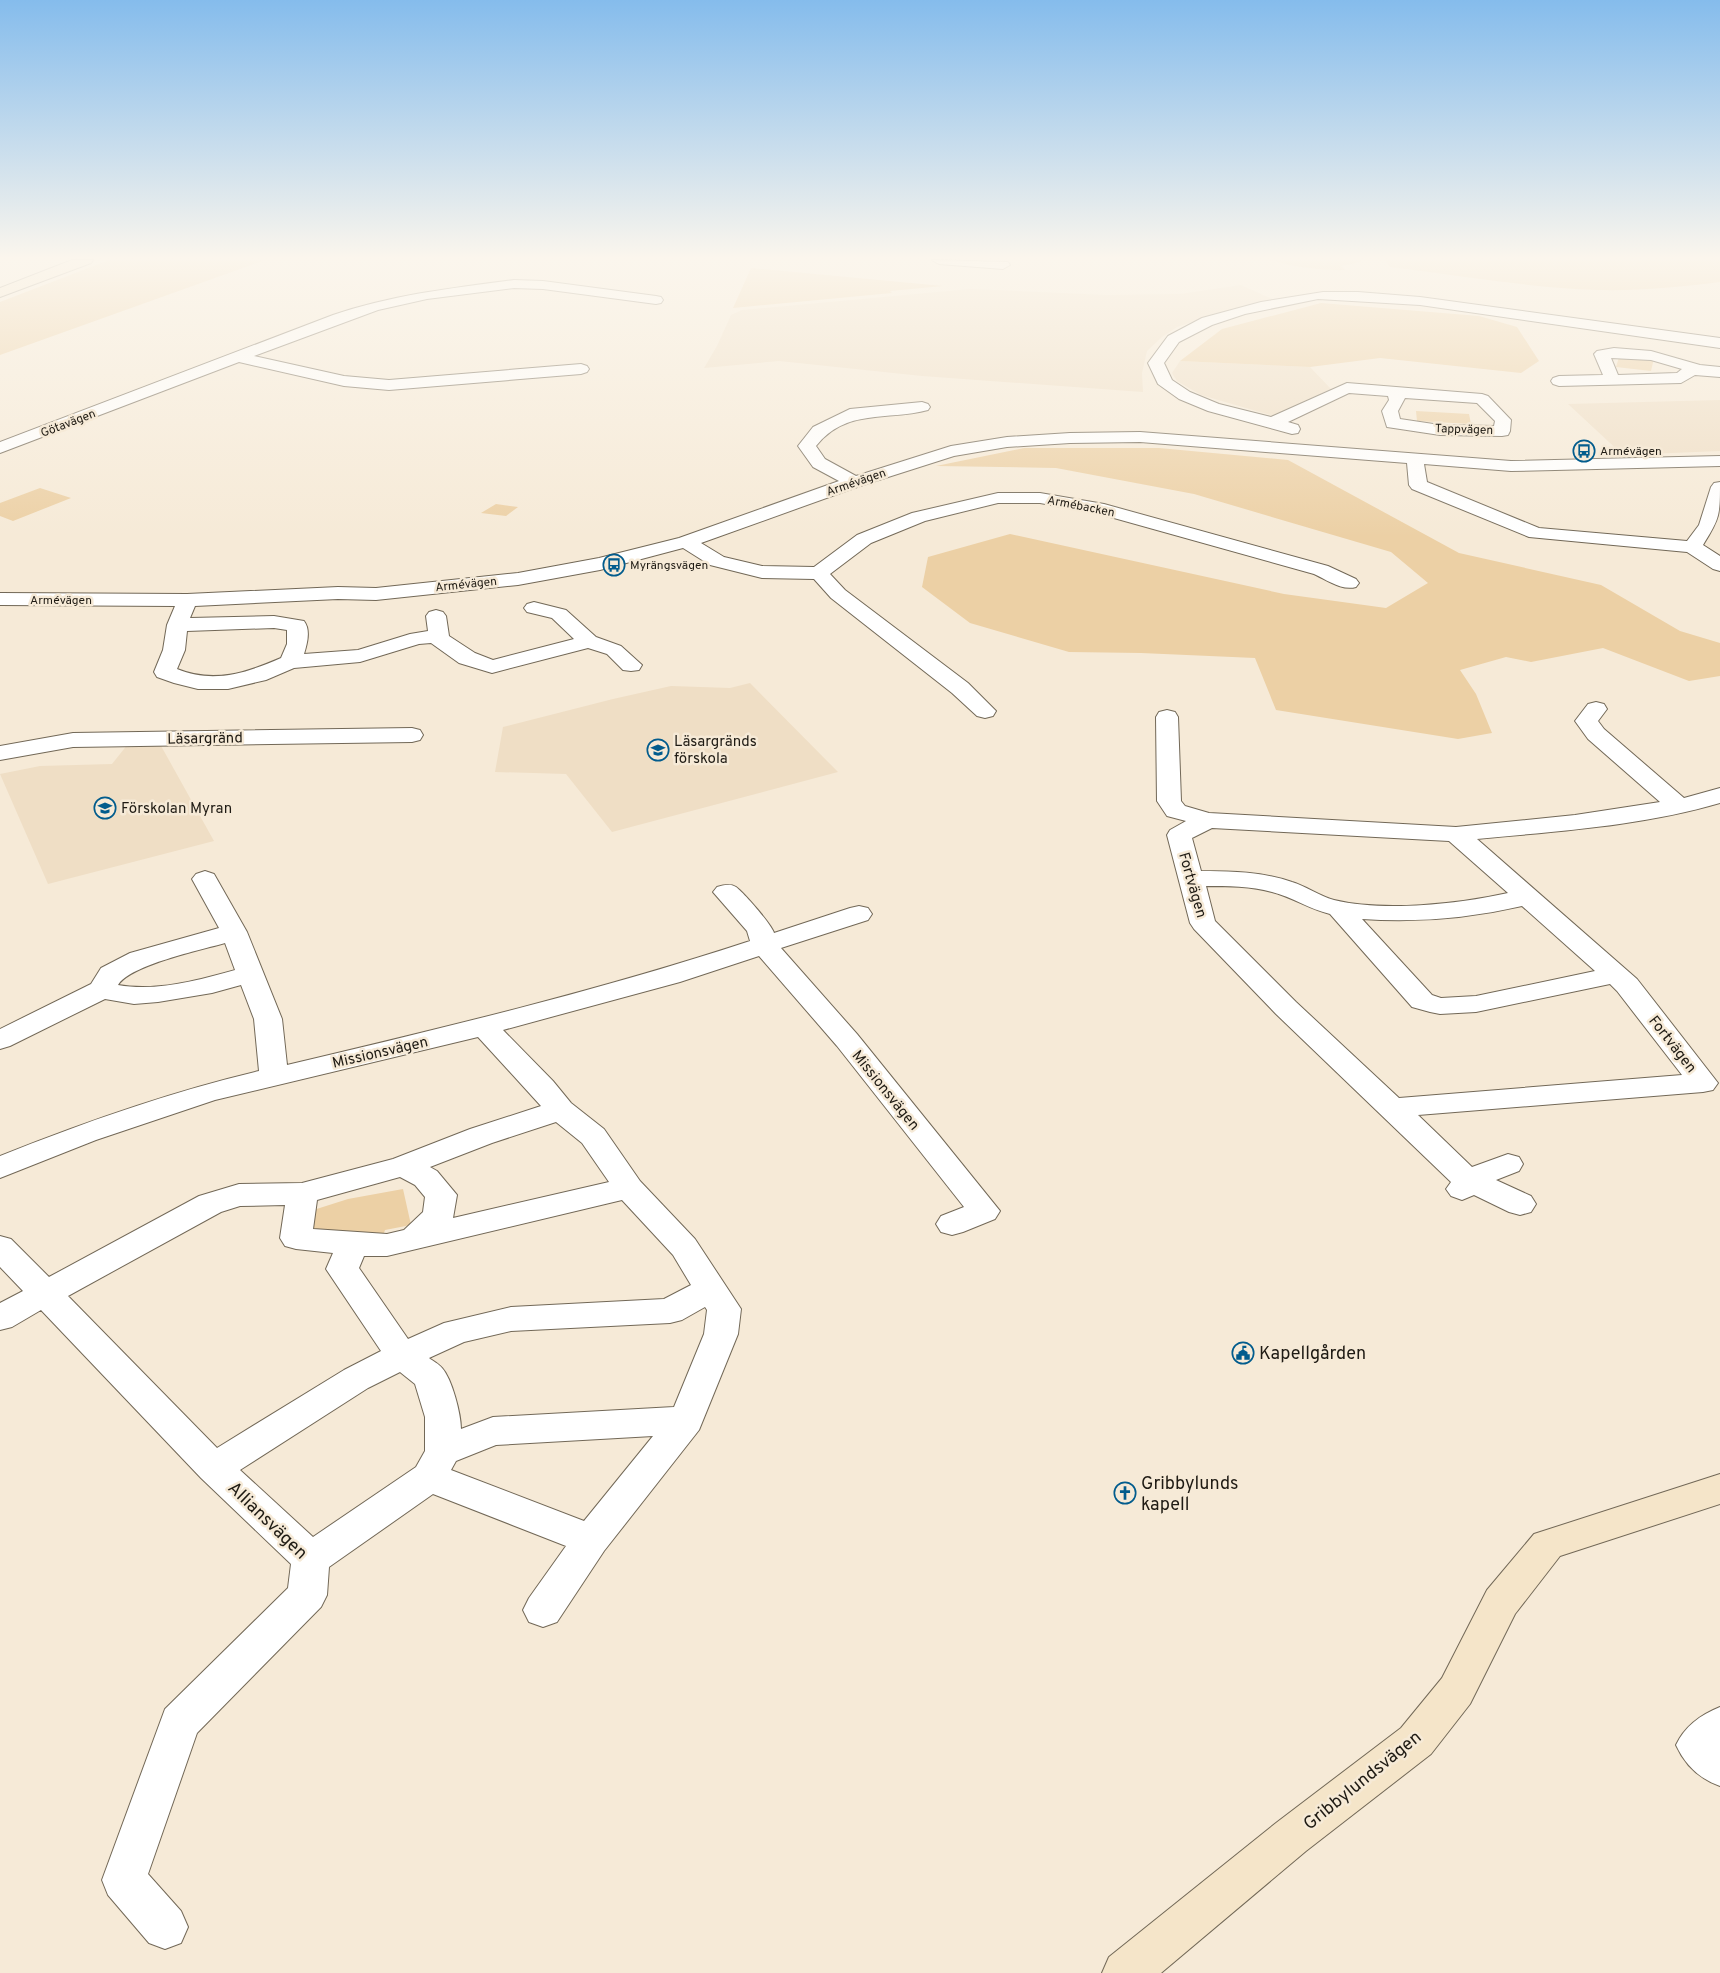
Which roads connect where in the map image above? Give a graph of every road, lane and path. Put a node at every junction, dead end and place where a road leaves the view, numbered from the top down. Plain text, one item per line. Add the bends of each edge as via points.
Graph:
1 (254, 352) edge
2 (1162, 352) edge
3 (239, 358) junction
4 (581, 369) dead end
5 (1697, 370) junction
6 (1720, 372) edge
7 (1612, 380) junction
8 (1559, 381) dead end
9 (1396, 391) junction
10 (922, 407) dead end
11 (1274, 422) junction
12 (0, 448) edge
13 (1313, 450) junction
14 (1416, 458) junction
15 (1717, 465) edge
16 (854, 482) junction
17 (1720, 486) edge
18 (686, 542) junction
19 (1692, 547) junction
20 (1720, 565) edge
21 (819, 573) junction
22 (1350, 583) dead end
23 (318, 595) junction
24 (0, 599) edge
25 (187, 600) junction
26 (534, 608) dead end
27 (176, 625) junction
28 (297, 625) junction
29 (589, 641) junction
30 (290, 662) junction
31 (631, 665) dead end
32 (1596, 708) dead end
33 (985, 711) dead end
34 (1167, 717) dead end
35 (412, 735) dead end
36 (0, 753) edge
37 (1720, 795) edge
38 (1680, 806) junction
39 (1208, 820) junction
40 (1456, 834) junction
41 (1191, 878) junction
42 (205, 879) dead end
43 (726, 892) dead end
44 (1527, 897) junction
45 (1338, 908) junction
46 (859, 914) dead end
47 (234, 932) junction
48 (764, 945) junction
49 (251, 974) junction
50 (1615, 974) junction
51 (101, 990) junction
52 (484, 1027) junction
53 (0, 1040) edge
54 (274, 1077) junction
55 (1392, 1108) junction
56 (560, 1110) junction
57 (1508, 1164) dead end
58 (404, 1166) junction
59 (0, 1168) edge
60 (1464, 1186) junction
61 (630, 1188) junction
62 (302, 1194) junction
63 (1520, 1204) dead end
64 (952, 1224) dead end
65 (414, 1239) junction
66 (354, 1244) junction
67 (0, 1247) edge
68 (710, 1289) junction
69 (45, 1293) junction
70 (0, 1318) edge
71 (402, 1356) junction
72 (686, 1420) junction
73 (436, 1464) junction
74 (214, 1468) junction
75 (1720, 1489) edge
76 (591, 1540) junction
77 (311, 1559) junction
78 (543, 1610) dead end
79 (1720, 1726) edge
80 (1720, 1767) edge
81 (165, 1927) dead end
82 (1125, 1973) edge

1 - 3 street, Götavägen
2 - 11 street via 1156,363 1160,376 1173,389 1196,400
3 - 4 street via 344,381 389,385
3 - 12 street, Götavägen
5 - 6 street
5 - 7 street via 1686,371 1681,378
5 - 7 street via 1679,361 1662,358 1631,353 1602,354
7 - 8 street
9 - 9 street, Tappvägen via 1482,398 1503,420 1502,430 1440,430 1393,423 1390,411 1397,400
9 - 11 street, Tappvägen via 1347,388
10 - 16 street via 856,413 819,430 807,446 819,463
11 - 13 street via 1298,431 1309,440
13 - 14 street, Armévägen
13 - 16 street, Armévägen via 1140,437 1007,442 951,451
14 - 15 street, Armévägen via 1511,466
14 - 19 street via 1418,485 1536,533
16 - 18 street, Armévägen
17 - 19 street via 1708,525
18 - 21 street via 717,561 762,572
18 - 23 street, Armévägen via 600,564 518,579 376,594
19 - 20 street
21 - 22 street, Armébacken via 864,539 919,517 998,498 1040,498 1108,510 1322,570
21 - 33 street via 838,594
23 - 25 street, Armévägen
23 - 28 street
24 - 25 street, Armévägen
25 - 27 street
26 - 29 street via 559,614
27 - 28 street via 274,622
27 - 30 street via 174,650 165,672 184,681 230,683 255,678
28 - 30 street via 297,644
29 - 30 street via 492,667 467,658 439,639 437,626 417,638 360,656
29 - 31 street via 614,650
32 - 38 street via 1586,721 1596,734
34 - 39 street via 1169,801 1176,810
35 - 36 street, Läsargränd via 72,740
37 - 38 street
38 - 40 street via 1575,822
39 - 40 street
39 - 41 street, Fortvägen via 1179,835
40 - 44 street, Fortvägen
41 - 45 street via 1243,880 1291,890 1328,907
41 - 55 street, Fortvägen via 1203,923 1286,1008
42 - 47 street
43 - 48 street via 760,929
44 - 45 street via 1444,911 1386,912
44 - 50 street, Fortvägen
45 - 50 street via 1422,1001 1440,1006 1476,1004
46 - 48 street, Missionsvägen
47 - 49 street
47 - 51 street via 140,959 112,974
48 - 52 street, Missionsvägen via 670,976
48 - 64 street, Missionsvägen via 846,1040 984,1211
49 - 51 street via 212,985 134,996
49 - 54 street via 268,1019
50 - 55 street, Fortvägen via 1703,1083
51 - 53 street
52 - 54 street, Missionsvägen
52 - 56 street
54 - 59 street, Missionsvägen via 207,1093 85,1133
55 - 60 street, Fortvägen
56 - 58 street
56 - 61 street via 593,1136
57 - 60 street
58 - 62 street
58 - 65 street via 426,1178 441,1195 438,1216
60 - 63 street, Fortvägen
61 - 65 street
61 - 68 street via 684,1247
62 - 66 street via 296,1238
62 - 69 street via 239,1195 210,1204
65 - 66 street via 387,1244
66 - 71 street via 342,1269
67 - 69 street, Alliansvägen
68 - 71 street via 670,1312 511,1319 456,1332
68 - 72 street via 724,1309 721,1334
69 - 70 street
69 - 74 street, Alliansvägen
71 - 73 street via 430,1377 443,1417
71 - 74 street via 356,1379
72 - 73 street via 493,1431
72 - 76 street
73 - 76 street
73 - 77 street
74 - 77 street, Alliansvägen
75 - 82 street, Gribbylundsvägen via 1546,1546 1501,1602 1456,1691 1416,1741 1291,1837
76 - 78 street
77 - 81 street, Alliansvägen via 307,1595 180,1722 124,1880
79 - 80 street via 1697,1744

